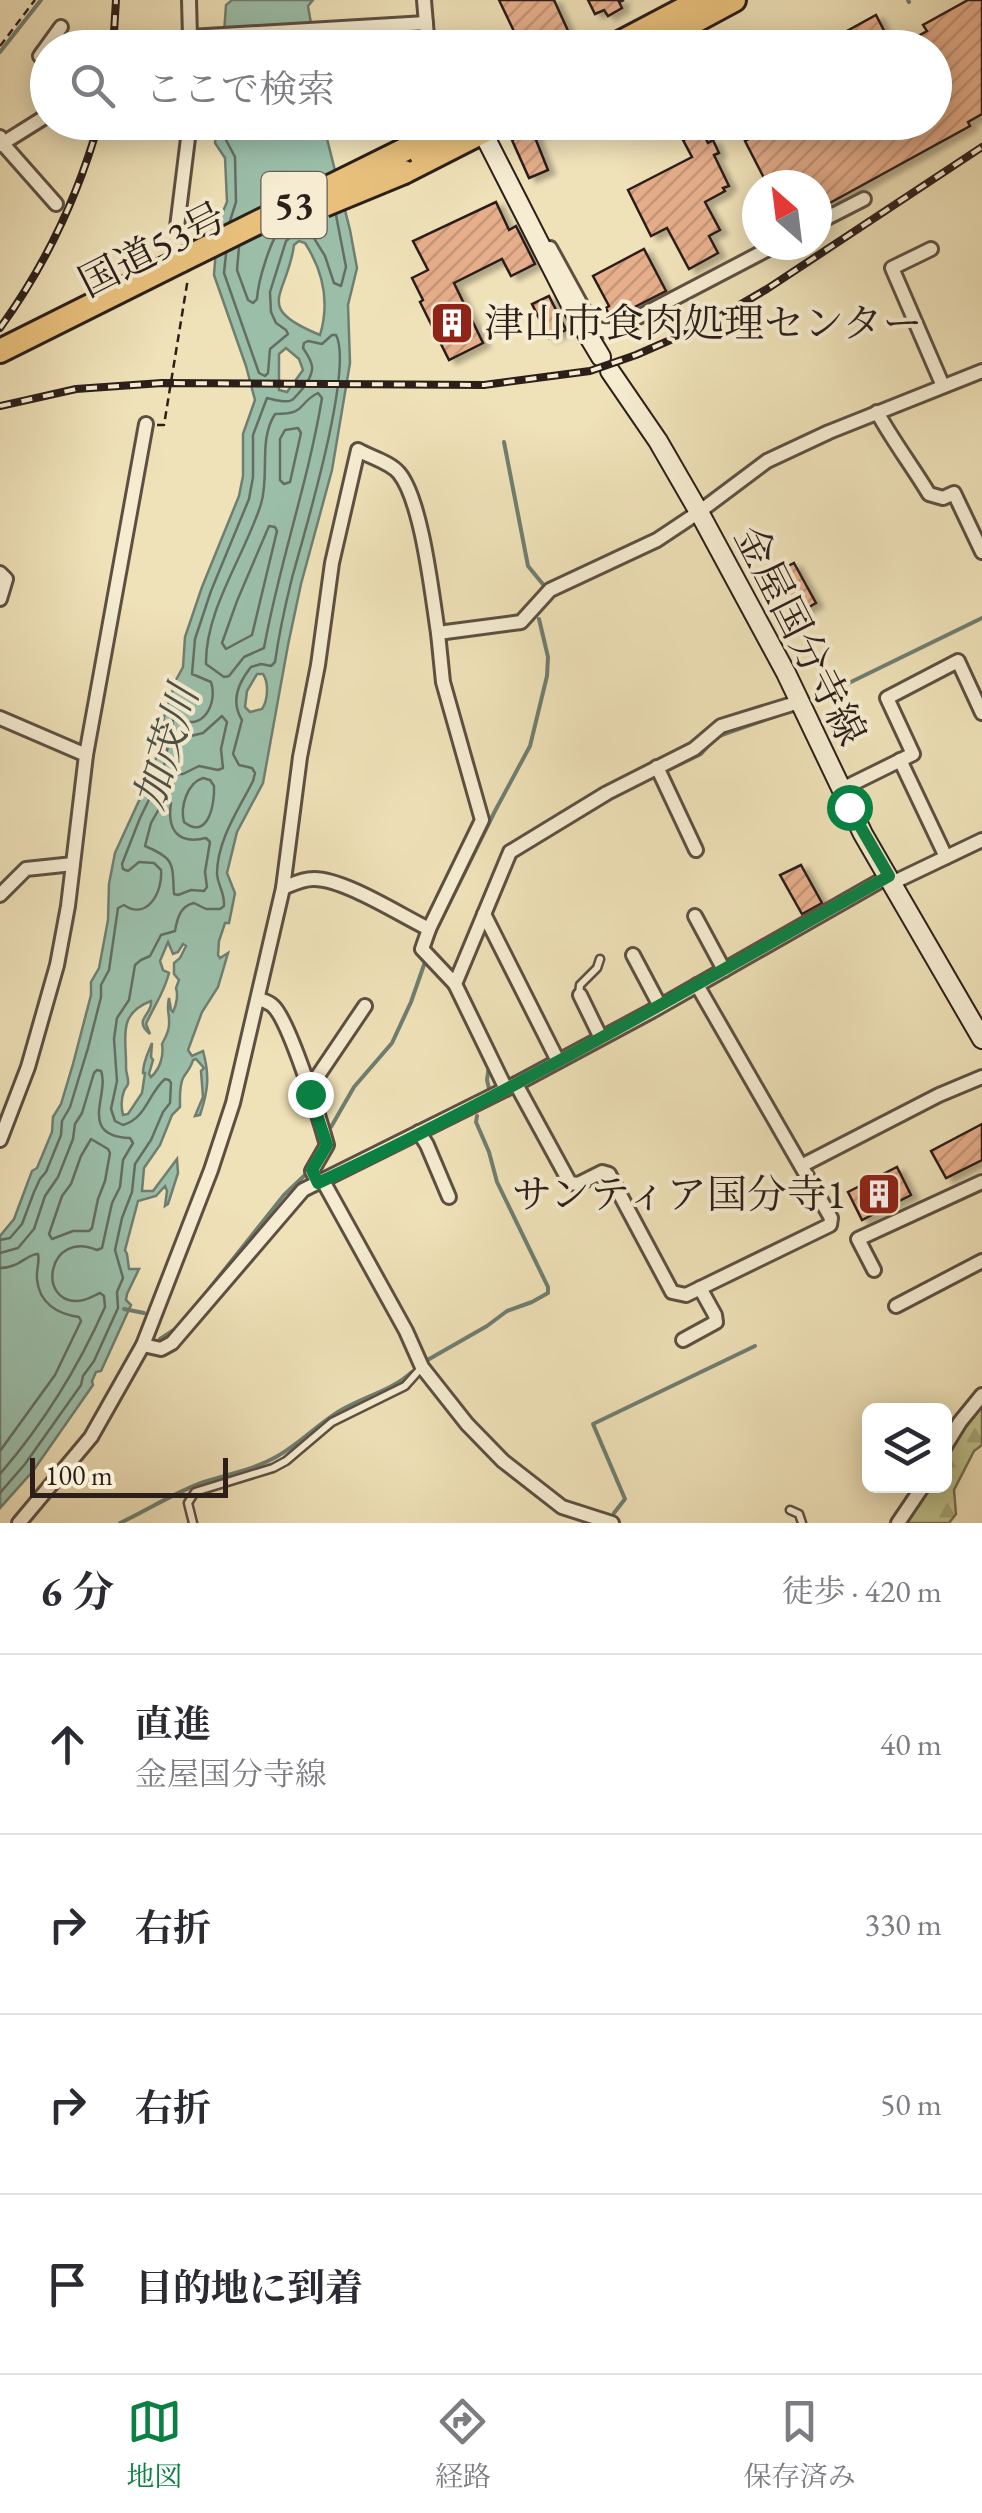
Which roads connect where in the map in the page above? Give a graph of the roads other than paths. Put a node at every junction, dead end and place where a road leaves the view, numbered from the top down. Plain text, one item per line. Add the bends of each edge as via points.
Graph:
1 (189, 0) edge
2 (424, 0) edge
3 (432, 0) edge
4 (702, 0) edge
5 (734, 0) edge
6 (420, 24) junction
7 (61, 27) dead end
8 (59, 30) edge
9 (198, 30) edge
10 (326, 30) edge
11 (422, 30) edge
12 (634, 30) edge
13 (678, 30) edge
14 (30, 126) edge
15 (188, 140) edge
16 (450, 140) edge
17 (489, 140) edge
18 (1, 142) edge
19 (864, 198) dead end
20 (56, 204) dead end
21 (832, 216) edge
22 (177, 227) dead end
23 (535, 232) junction
24 (930, 248) dead end
25 (747, 260) edge
26 (41, 339) junction
27 (0, 351) edge
28 (0, 368) edge
29 (982, 371) edge
30 (943, 386) junction
31 (877, 412) junction
32 (146, 424) road end
33 (699, 512) junction
34 (982, 552) edge
35 (0, 573) edge
36 (0, 598) edge
37 (438, 633) junction
38 (800, 702) junction
39 (982, 713) edge
40 (0, 718) edge
41 (86, 755) junction
42 (900, 760) junction
43 (658, 768) junction
44 (840, 790) junction
45 (982, 840) edge
46 (696, 850) dead end
47 (946, 857) junction
48 (73, 864) junction
49 (891, 880) junction
50 (283, 888) junction
51 (0, 896) edge
52 (484, 914) junction
53 (694, 916) dead end
54 (429, 929) junction
55 (633, 955) dead end
56 (600, 958) dead end
57 (724, 970) junction
58 (455, 984) junction
59 (697, 986) junction
60 (580, 995) joint
61 (259, 999) junction
62 (365, 1006) dead end
63 (660, 1006) junction
64 (601, 1038) junction
65 (982, 1039) edge
66 (558, 1061) junction
67 (982, 1077) edge
68 (511, 1087) junction
69 (309, 1089) junction
70 (418, 1132) junction
71 (0, 1140) edge
72 (803, 1166) junction
73 (320, 1182) junction
74 (982, 1182) edge
75 (449, 1197) dead end
76 (982, 1261) edge
77 (874, 1270) dead end
78 (700, 1288) junction
79 (896, 1306) dead end
80 (683, 1340) dead end
81 (142, 1345) junction
82 (422, 1367) junction
83 (982, 1395) edge
84 (952, 1435) edge
85 (918, 1493) edge
86 (790, 1510) dead end
87 (19, 1523) edge
88 (192, 1523) edge
89 (612, 1523) edge
90 (802, 1523) edge
91 (898, 1523) edge

1 - 9 street
2 - 6 street
3 - 6 street
4 - 12 highway
5 - 13 highway
6 - 10 street
6 - 11 street
7 - 8 street
14 - 18 street
15 - 22 street
16 - 26 highway, 国道53号 / 53, bridge
17 - 23 main road, 金屋国分寺線
18 - 20 street
19 - 21 street
23 - 25 street via 592,325 603,331
23 - 33 main road, 金屋国分寺線 via 577,317
24 - 30 street via 892,268
26 - 27 highway, 国道53号 / 53
26 - 28 highway, 国道53号 / 53
29 - 30 street
30 - 31 street
31 - 33 street via 767,461
31 - 34 street via 929,494 954,493
32 - 41 street
33 - 37 street via 550,590 521,622
33 - 38 main road, 金屋国分寺線
35 - 36 street via 6,579
37 - 50 street via 417,512 399,474 358,450 332,563
37 - 54 street via 443,682 482,820
38 - 43 street via 721,726
38 - 44 main road, 金屋国分寺線
39 - 42 street via 958,661 887,698 912,754
40 - 41 street
41 - 48 street
42 - 44 street
42 - 47 street
43 - 46 street
43 - 52 street via 510,852
44 - 49 main road, 金屋国分寺線
45 - 47 street
47 - 49 street
48 - 51 street via 26,869
48 - 71 street via 58,965
49 - 57 street
49 - 65 main road, 金屋国分寺線
50 - 54 street via 317,878 342,885
50 - 61 street
52 - 58 street
52 - 66 street
53 - 57 street
54 - 58 street via 422,949
55 - 63 street
56 - 60 lane
57 - 59 street
58 - 68 street
59 - 63 street
59 - 72 street
60 - 64 street
61 - 69 street via 274,1006 286,1026
61 - 81 street via 233,1104
62 - 69 street
63 - 64 street
64 - 66 street
66 - 68 street
67 - 72 street
68 - 70 street
68 - 78 street via 567,1180 578,1184 608,1173 672,1292
69 - 73 street via 327,1145 312,1170
70 - 73 street
70 - 75 street
72 - 78 street via 832,1224
73 - 81 street via 303,1190 172,1343 161,1349
73 - 82 street
74 - 77 street via 858,1239
76 - 79 street
78 - 80 street via 716,1322
81 - 87 street via 91,1437
82 - 88 lane via 405,1386 332,1422 286,1461 196,1492 188,1502
82 - 89 street via 504,1461 562,1508
83 - 84 street
85 - 91 street
86 - 90 lane

